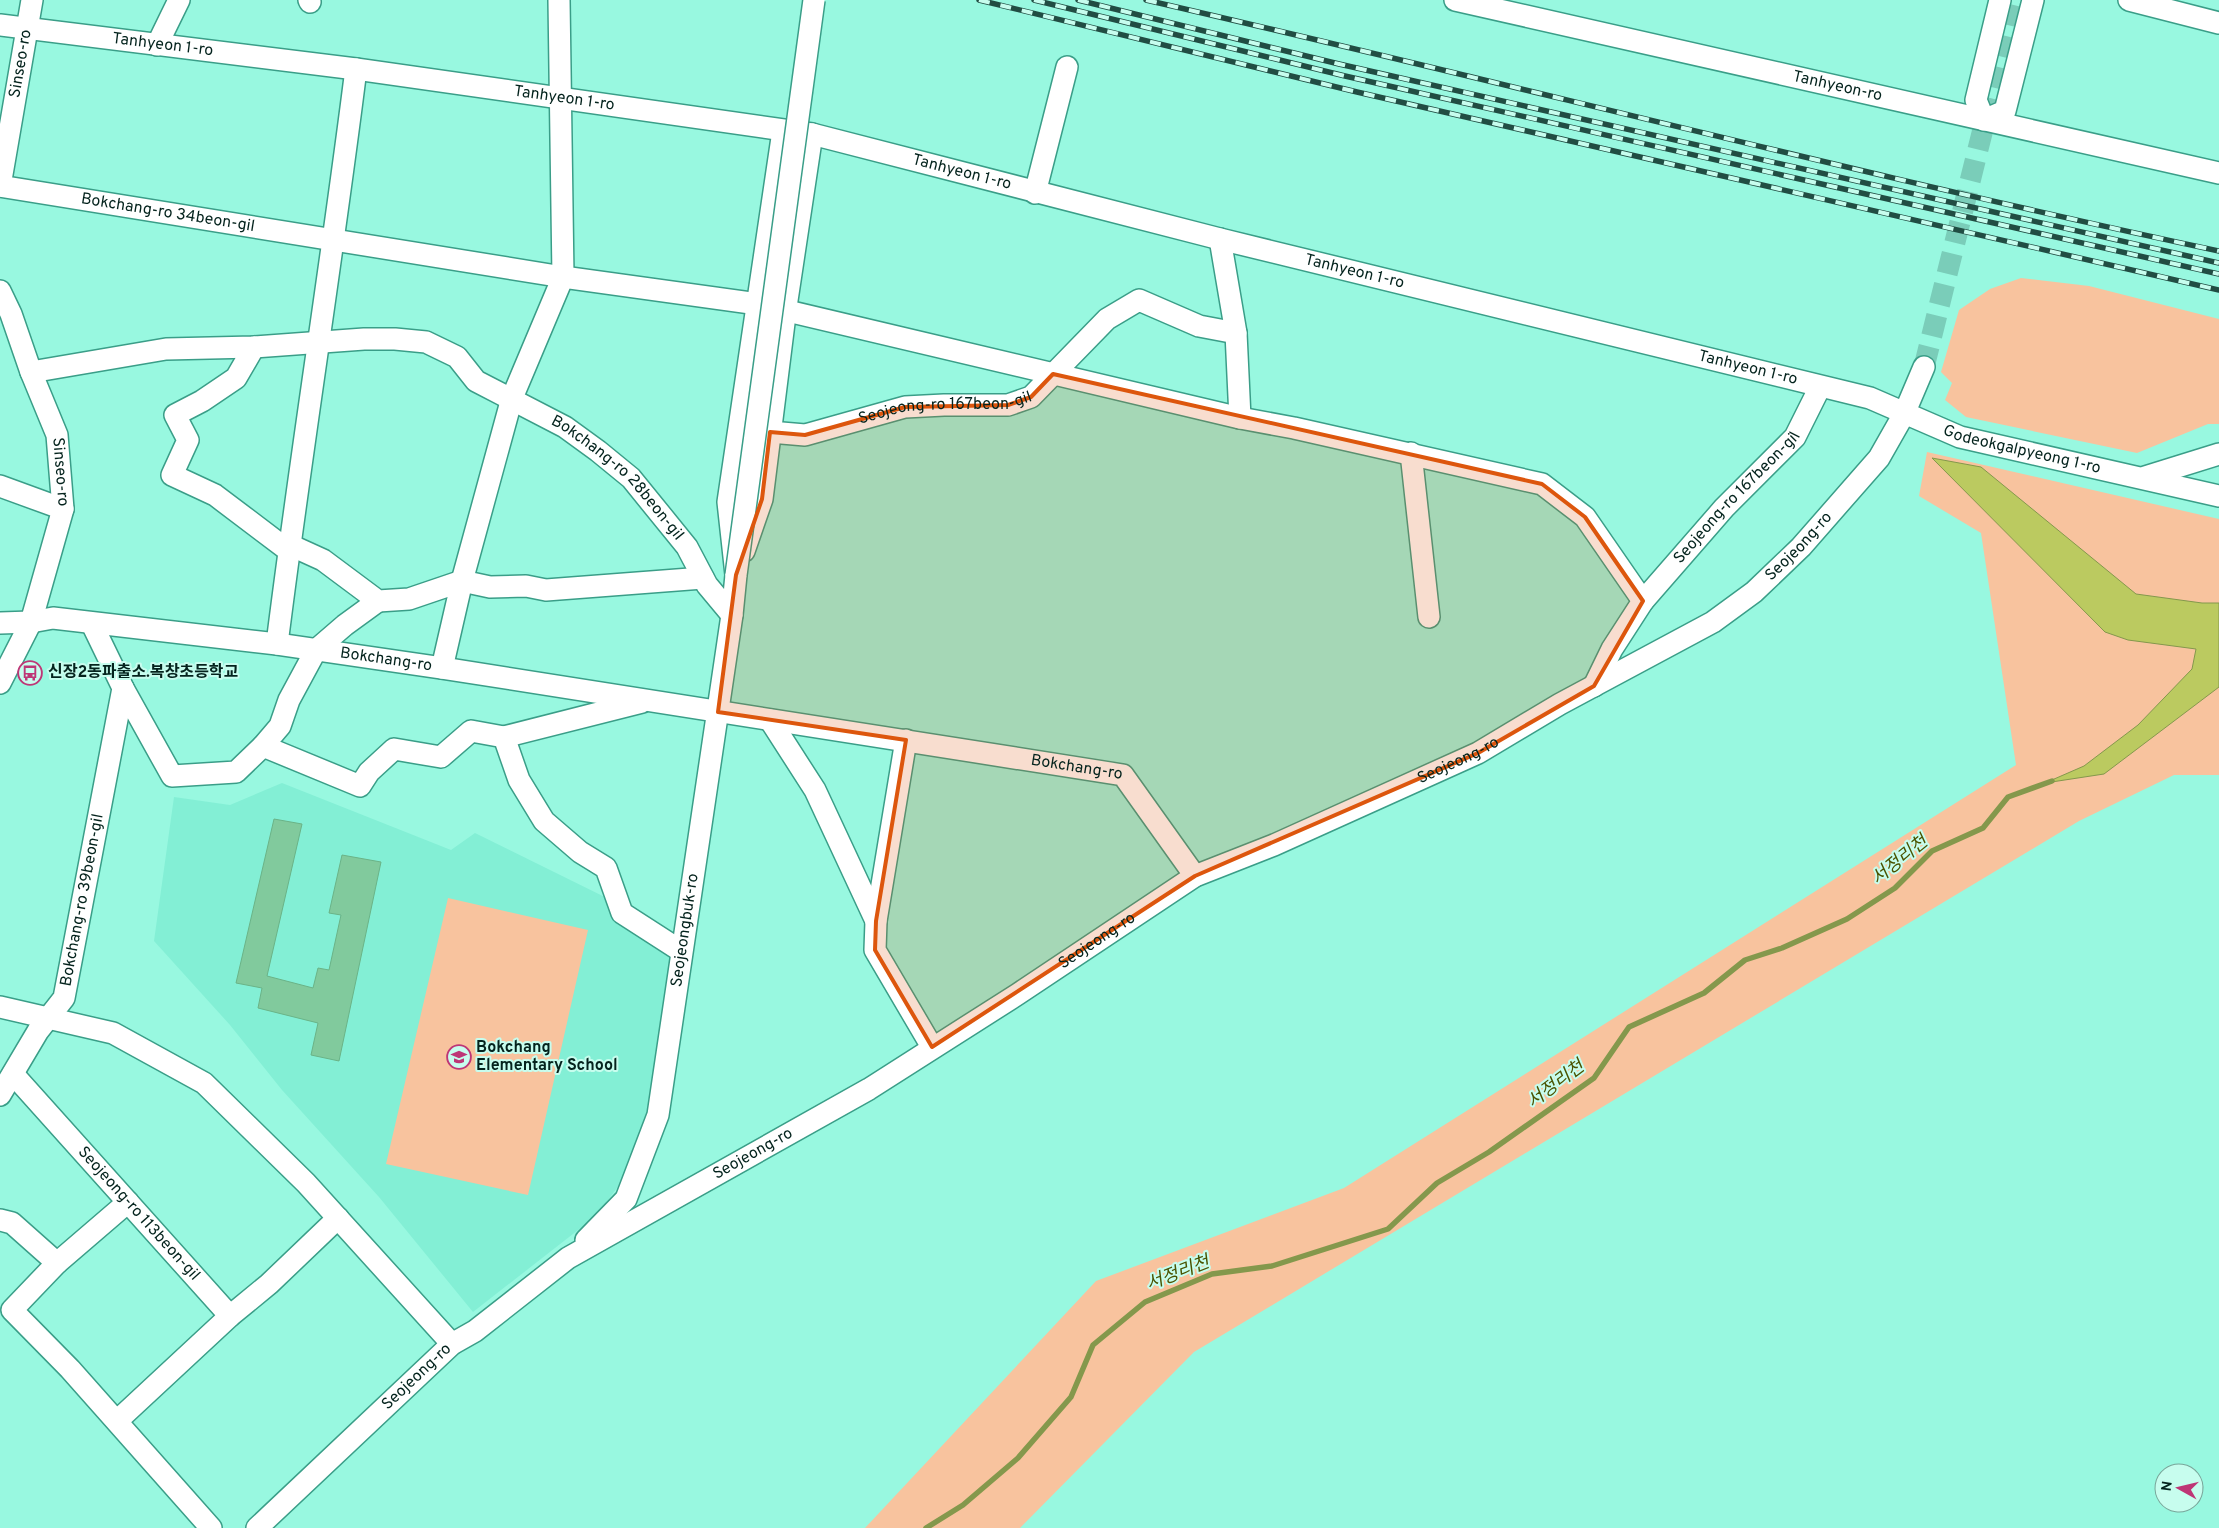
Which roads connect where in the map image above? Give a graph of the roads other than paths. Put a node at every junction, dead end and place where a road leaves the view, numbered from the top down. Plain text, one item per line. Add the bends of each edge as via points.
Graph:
1 (32, 0) edge
2 (179, 0) edge
3 (559, 0) edge
4 (814, 0) edge
5 (1455, 0) edge
6 (2000, 0) edge
7 (2033, 0) edge
8 (2129, 0) edge
9 (2166, 4) edge
10 (2219, 22) edge
11 (0, 25) edge
12 (27, 29) junction
13 (157, 45) junction
14 (1067, 66) dead end
15 (356, 69) junction
16 (559, 98) junction
17 (1984, 120) junction
18 (783, 131) junction
19 (812, 134) junction
20 (2219, 173) edge
21 (0, 186) edge
22 (1035, 193) junction
23 (335, 239) junction
24 (1220, 239) junction
25 (563, 277) junction
26 (0, 291) edge
27 (758, 304) junction
28 (786, 310) junction
29 (1236, 333) junction
30 (318, 343) junction
31 (254, 347) junction
32 (1924, 367) tunnel mouth
33 (31, 372) junction
34 (1053, 374) junction
35 (1820, 387) junction
36 (512, 398) junction
37 (1904, 414) junction
38 (1240, 418) junction
39 (770, 432) junction
40 (1412, 454) junction
41 (2219, 454) edge
42 (2142, 478) junction
43 (0, 486) edge
44 (2219, 496) edge
45 (62, 509) junction
46 (289, 548) junction
47 (736, 575) junction
48 (703, 578) junction
49 (462, 581) junction
50 (378, 601) junction
51 (1643, 601) junction
52 (732, 615) junction
53 (1429, 616) dead end
54 (31, 622) junction
55 (0, 623) edge
56 (92, 624) junction
57 (278, 644) junction
58 (316, 650) junction
59 (442, 668) junction
60 (0, 683) edge
61 (1594, 686) junction
62 (123, 688) junction
63 (651, 700) junction
64 (718, 712) junction
65 (770, 720) junction
66 (504, 737) junction
67 (906, 740) junction
68 (263, 746) junction
69 (1195, 876) junction
70 (876, 921) junction
71 (682, 951) junction
72 (0, 1007) edge
73 (48, 1019) junction
74 (932, 1047) junction
75 (13, 1074) junction
76 (0, 1095) edge
77 (128, 1202) junction
78 (338, 1218) junction
79 (0, 1220) edge
80 (568, 1258) junction
81 (57, 1263) junction
82 (6, 1316) edge
83 (230, 1316) junction
84 (452, 1344) junction
85 (117, 1421) junction
86 (211, 1528) edge
87 (257, 1528) edge

1 - 12 street, Sinseo-ro
2 - 13 street
3 - 16 street
4 - 47 street, bridge
5 - 17 street, Tanhyeon-ro
6 - 17 street via 1976,100
7 - 17 street via 2005,111
8 - 9 street
9 - 10 street
11 - 12 street, Tanhyeon 1-ro
12 - 13 street, Tanhyeon 1-ro
12 - 21 street, Sinseo-ro
13 - 15 street, Tanhyeon 1-ro
14 - 22 street
15 - 16 street, Tanhyeon 1-ro
15 - 23 street
16 - 18 street, Tanhyeon 1-ro
16 - 25 street
17 - 20 street, Tanhyeon-ro
18 - 19 street, Tanhyeon 1-ro
18 - 27 street
19 - 22 street, Tanhyeon 1-ro
19 - 28 street
21 - 23 street, Bokchang-ro 34beon-gil
22 - 24 street, Tanhyeon 1-ro
23 - 25 street, Bokchang-ro 34beon-gil
23 - 30 street
24 - 29 street
24 - 35 street, Tanhyeon 1-ro
25 - 27 street
25 - 36 street
26 - 33 street, Sinseo-ro
27 - 28 street
27 - 47 street via 728,502
28 - 34 street
28 - 39 street
29 - 34 street, Seojeong-ro 167beon-gil via 1199,326 1139,300 1107,318
29 - 38 street
30 - 31 street
30 - 36 street, Bokchang-ro 28beon-gil via 395,339 426,342 457,357 476,381
30 - 46 street
31 - 33 street via 166,349
31 - 46 street via 236,378 175,415 188,440 172,475 215,495
32 - 37 street, Seojeong-ro
33 - 45 street, Sinseo-ro via 57,435
34 - 38 street
34 - 39 street, Seojeong-ro 167beon-gil via 1030,397 1008,406 905,407 805,435
35 - 37 street, Tanhyeon 1-ro via 1870,398
35 - 51 street, Seojeong-ro 167beon-gil via 1795,437 1724,508
36 - 48 street, Bokchang-ro 28beon-gil via 565,427 630,478 686,547
36 - 49 street
37 - 42 street, Godeokgalpyeong 1-ro via 1960,437
37 - 61 street, Seojeong-ro via 1879,458 1801,548 1754,592 1713,622
38 - 40 street
39 - 47 street via 762,499
40 - 51 street via 1542,484 1585,517
40 - 53 street
41 - 42 street
42 - 44 street, Godeokgalpyeong 1-ro
43 - 45 street
45 - 54 street, Sinseo-ro
46 - 50 street via 323,560
46 - 57 street
47 - 52 street, Seojeongbuk-ro
48 - 49 street via 546,590 526,586 490,587
48 - 52 street, Bokchang-ro 28beon-gil
49 - 50 street via 409,599
49 - 59 street
50 - 58 street
51 - 61 street, Seojeong-ro 167beon-gil via 1612,649
52 - 64 street, Seojeongbuk-ro
54 - 55 street, Bokchang-ro
54 - 56 street, Bokchang-ro via 53,618
54 - 60 street, Sinseo-ro
56 - 57 street, Bokchang-ro
56 - 62 street
57 - 58 street, Bokchang-ro
58 - 59 street, Bokchang-ro
58 - 68 street via 289,700 280,726
59 - 63 street, Bokchang-ro
61 - 69 street, Seojeong-ro via 1478,753
62 - 68 street via 172,776 236,772
62 - 73 street, Bokchang-ro 39beon-gil via 64,998
63 - 64 street, Bokchang-ro
63 - 66 street
64 - 65 street, Bokchang-ro
64 - 71 street, Seojeongbuk-ro
65 - 67 street, Bokchang-ro
65 - 70 street via 814,790
66 - 68 street via 471,731 441,757 394,749 369,772 360,786
66 - 71 street via 518,780 544,821 580,852 606,868 622,913
67 - 69 street, Bokchang-ro via 1123,775
67 - 70 street
69 - 74 street, Seojeong-ro
70 - 74 street via 875,950
71 - 80 street, Seojeongbuk-ro via 658,1115 626,1199
72 - 73 street
73 - 75 street, Bokchang-ro 39beon-gil
73 - 78 street via 113,1033 204,1083
74 - 80 street, Seojeong-ro via 869,1089
75 - 76 street, Bokchang-ro 39beon-gil
75 - 77 street, Seojeong-ro 113beon-gil
77 - 81 street
77 - 83 street, Seojeong-ro 113beon-gil
78 - 83 street via 269,1284
78 - 84 street
79 - 81 street via 12,1223
80 - 84 street, Seojeong-ro via 475,1331
81 - 82 street
82 - 85 street
83 - 85 street
84 - 87 street, Seojeong-ro
85 - 86 street

